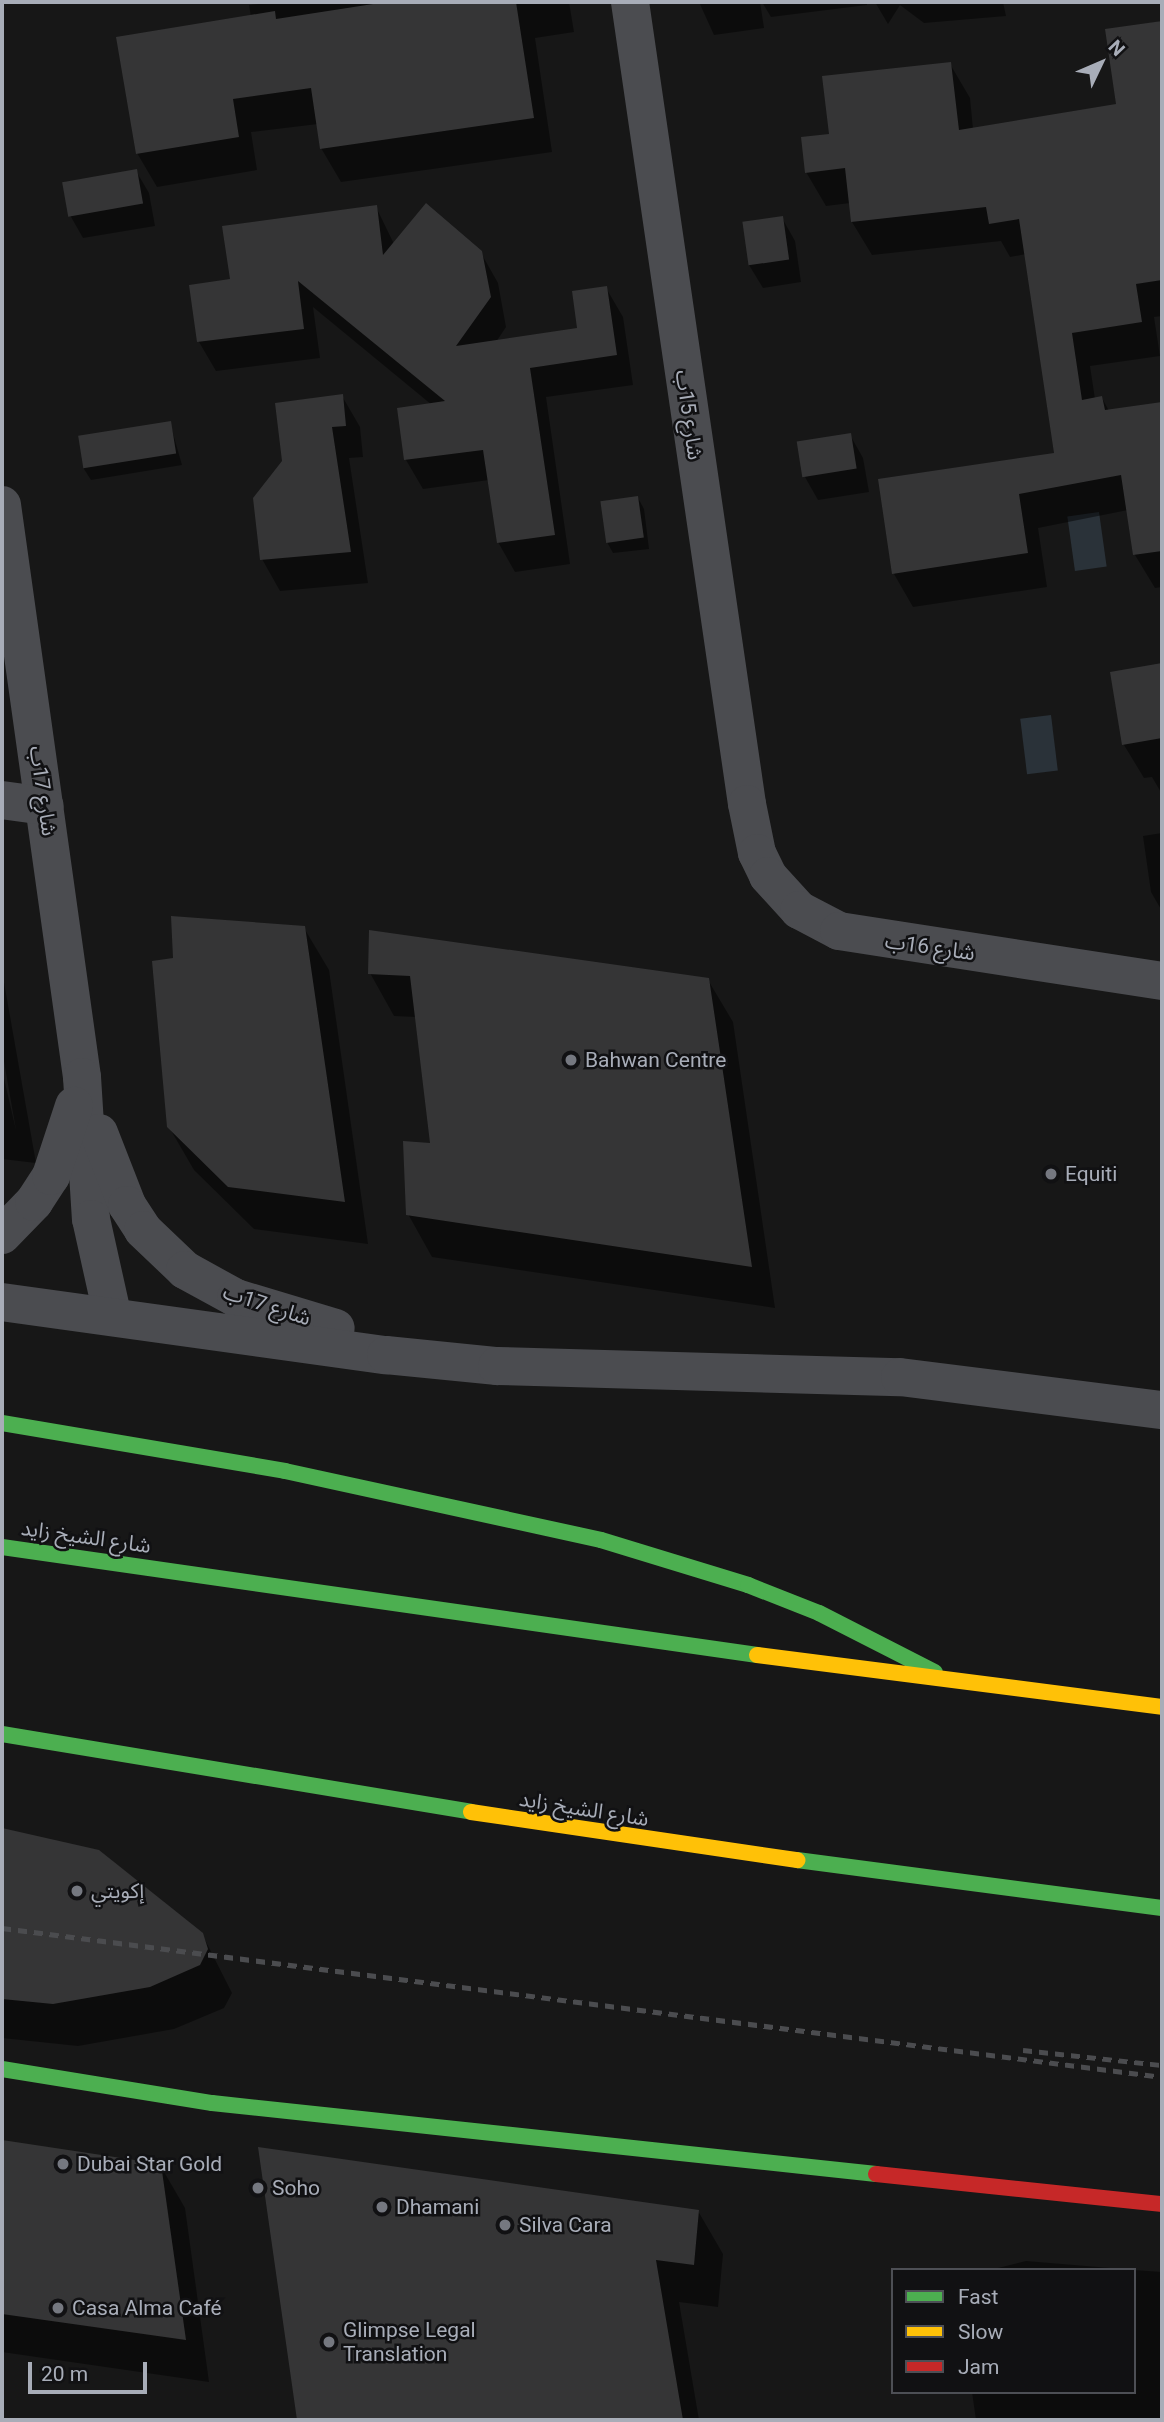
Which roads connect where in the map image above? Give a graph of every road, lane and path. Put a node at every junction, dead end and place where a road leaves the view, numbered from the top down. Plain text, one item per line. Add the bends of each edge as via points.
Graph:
1 (630, 2) edge
2 (2, 505) edge
3 (24, 652) junction
4 (2, 682) edge
5 (2, 800) edge
6 (45, 806) junction
7 (751, 828) joint
8 (1162, 981) edge
9 (82, 1077) junction
10 (2, 1235) edge
11 (2, 1302) edge
12 (113, 1314) junction
13 (446, 1360) junction
14 (1162, 1410) edge
15 (2, 1423) edge
16 (2, 1547) edge
17 (955, 1683) junction
18 (1162, 1707) edge
19 (2, 1734) edge
20 (1162, 1908) edge
21 (2, 2069) edge
22 (1162, 2204) edge

1 - 7 street, شارع 15ب
2 - 3 street, شارع 17ب
3 - 4 street
3 - 6 street, شارع 17ب
5 - 6 street
6 - 9 street, شارع 17ب
7 - 8 street, شارع 16ب via 757,853 782,894 799,910 839,931
9 - 10 street, شارع 17ب via 51,1175 34,1202
9 - 12 street, شارع 17ب via 91,1219
9 - 13 street, شارع 17ب via 127,1205 143,1230 185,1270 236,1298
11 - 12 street
12 - 13 street
13 - 14 street via 497,1366 900,1377
15 - 17 main road via 285,1471 601,1540 736,1581 819,1613
16 - 17 main road, شارع الشيخ زايد
17 - 18 main road, شارع الشيخ زايد
19 - 20 main road, شارع الشيخ زايد via 597,1833
21 - 22 main road via 212,2103

